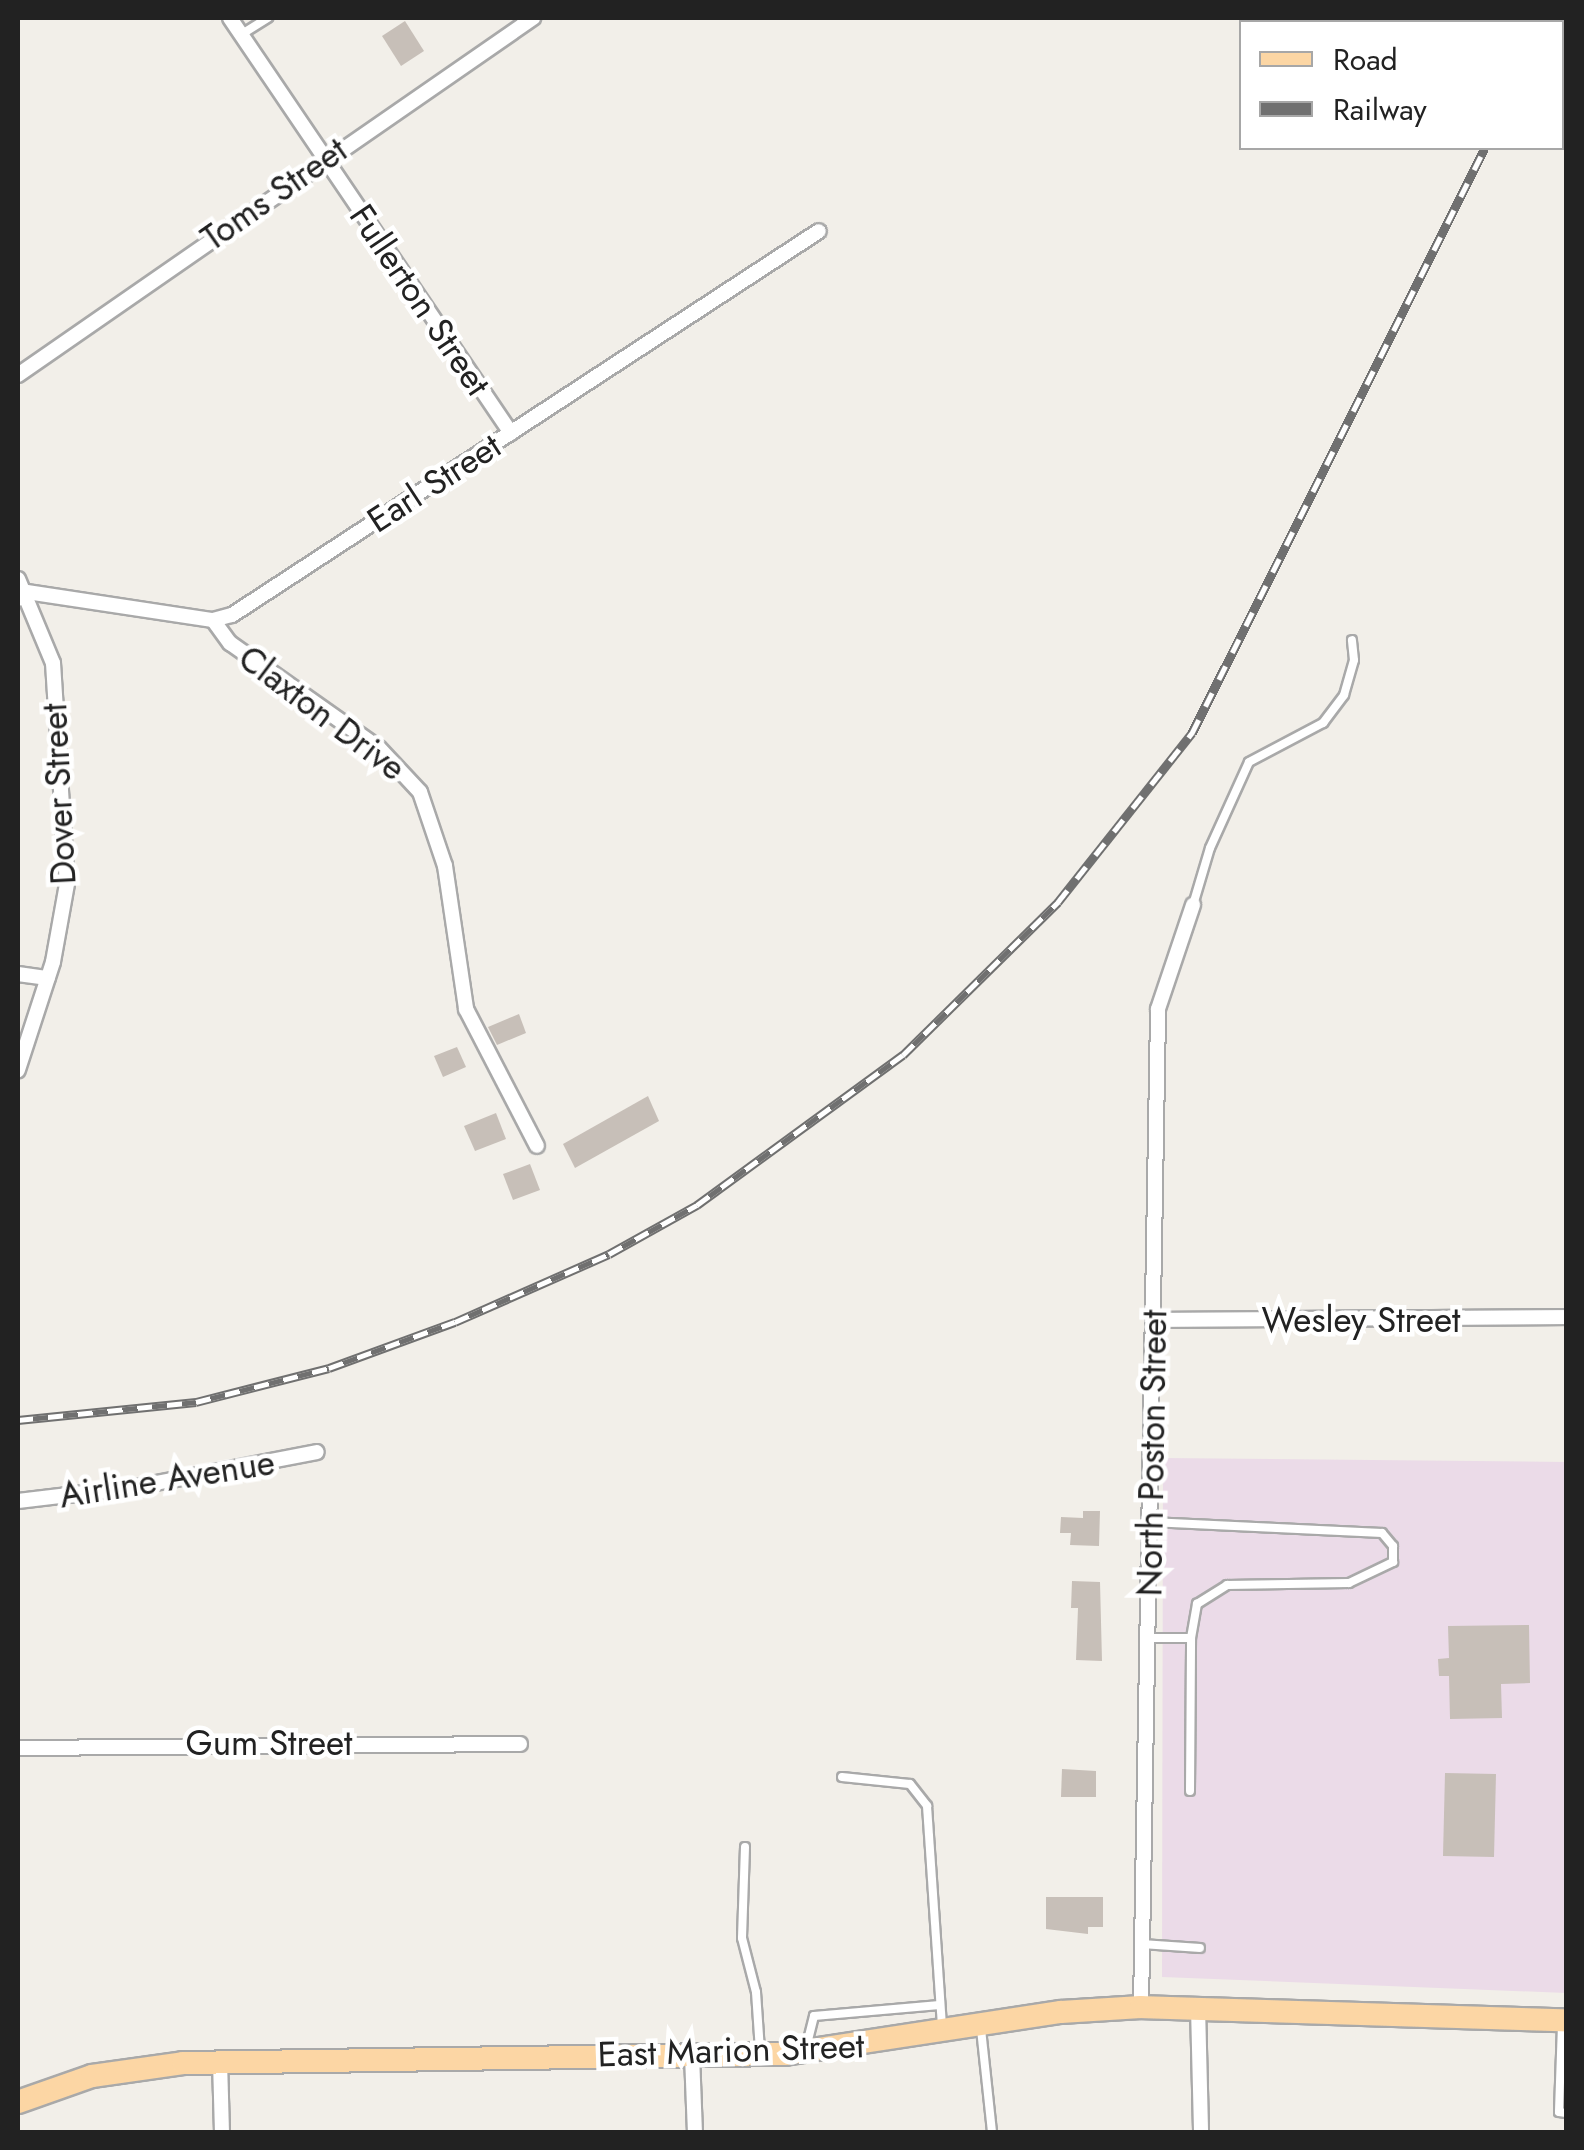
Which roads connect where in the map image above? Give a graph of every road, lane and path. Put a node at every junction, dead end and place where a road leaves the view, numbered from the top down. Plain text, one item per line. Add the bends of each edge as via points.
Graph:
1 (230, 18) edge
2 (268, 18) edge
3 (533, 18) edge
4 (241, 34) junction
5 (323, 159) junction
6 (819, 231) dead end
7 (18, 375) edge
8 (512, 433) junction
9 (18, 579) edge
10 (22, 595) edge
11 (213, 620) junction
12 (1352, 640) dead end
13 (1192, 905) joint
14 (18, 974) edge
15 (48, 978) junction
16 (18, 1070) edge
17 (537, 1146) dead end
18 (1566, 1317) edge
19 (1155, 1320) junction
20 (317, 1452) dead end
21 (18, 1501) edge
22 (1150, 1522) junction
23 (1148, 1638) junction
24 (1191, 1638) junction
25 (520, 1744) dead end
26 (18, 1748) edge
27 (842, 1777) dead end
28 (1190, 1791) dead end
29 (745, 1847) dead end
30 (1142, 1944) junction
31 (1200, 1948) dead end
32 (940, 2005) junction
33 (1140, 2007) junction
34 (1198, 2007) junction
35 (1564, 2020) edge
36 (980, 2025) junction
37 (942, 2032) junction
38 (806, 2052) junction
39 (760, 2054) junction
40 (692, 2055) junction
41 (220, 2061) junction
42 (18, 2102) edge
43 (1566, 2113) edge
44 (222, 2132) edge
45 (695, 2132) edge
46 (992, 2132) edge
47 (1201, 2132) edge

1 - 4 street, Fullerton Street
2 - 4 lane
3 - 5 street, Toms Street
4 - 5 street, Fullerton Street
5 - 7 street, Toms Street
5 - 8 street, Fullerton Street
6 - 8 street, Earl Street
8 - 11 street, Earl Street via 232,615
9 - 10 street, Dover Street
10 - 11 street
10 - 15 street, Dover Street via 53,662 66,865
11 - 17 street, Claxton Drive via 230,643 379,748 420,792 445,866 466,1009
12 - 13 lane via 1344,695 1323,723 1249,762
13 - 19 street, North Poston Street via 1158,1009
14 - 15 street
15 - 16 street, Dover Street
18 - 19 street, Wesley Street
19 - 22 street, North Poston Street
20 - 21 street, Airline Avenue
22 - 23 street, North Poston Street
22 - 24 lane via 1382,1533 1393,1546 1393,1562 1349,1584 1210,1590 1197,1604
23 - 24 lane
23 - 30 street, North Poston Street
24 - 28 lane
25 - 26 street, Gum Street
27 - 32 lane via 910,1784 927,1806
29 - 39 lane via 742,1938 756,1992
30 - 31 lane
30 - 33 street, North Poston Street
32 - 37 lane
32 - 38 lane via 814,2016
33 - 34 main road, East Marion Street
33 - 36 main road, East Marion Street
34 - 35 main road, East Marion Street
34 - 47 street
35 - 43 lane via 1560,2112
36 - 37 main road, East Marion Street
36 - 46 lane
37 - 38 main road, East Marion Street
38 - 39 main road, East Marion Street
39 - 40 main road, East Marion Street
40 - 41 main road, East Marion Street
40 - 45 street
41 - 42 main road, East Marion Street via 92,2076
41 - 44 street

